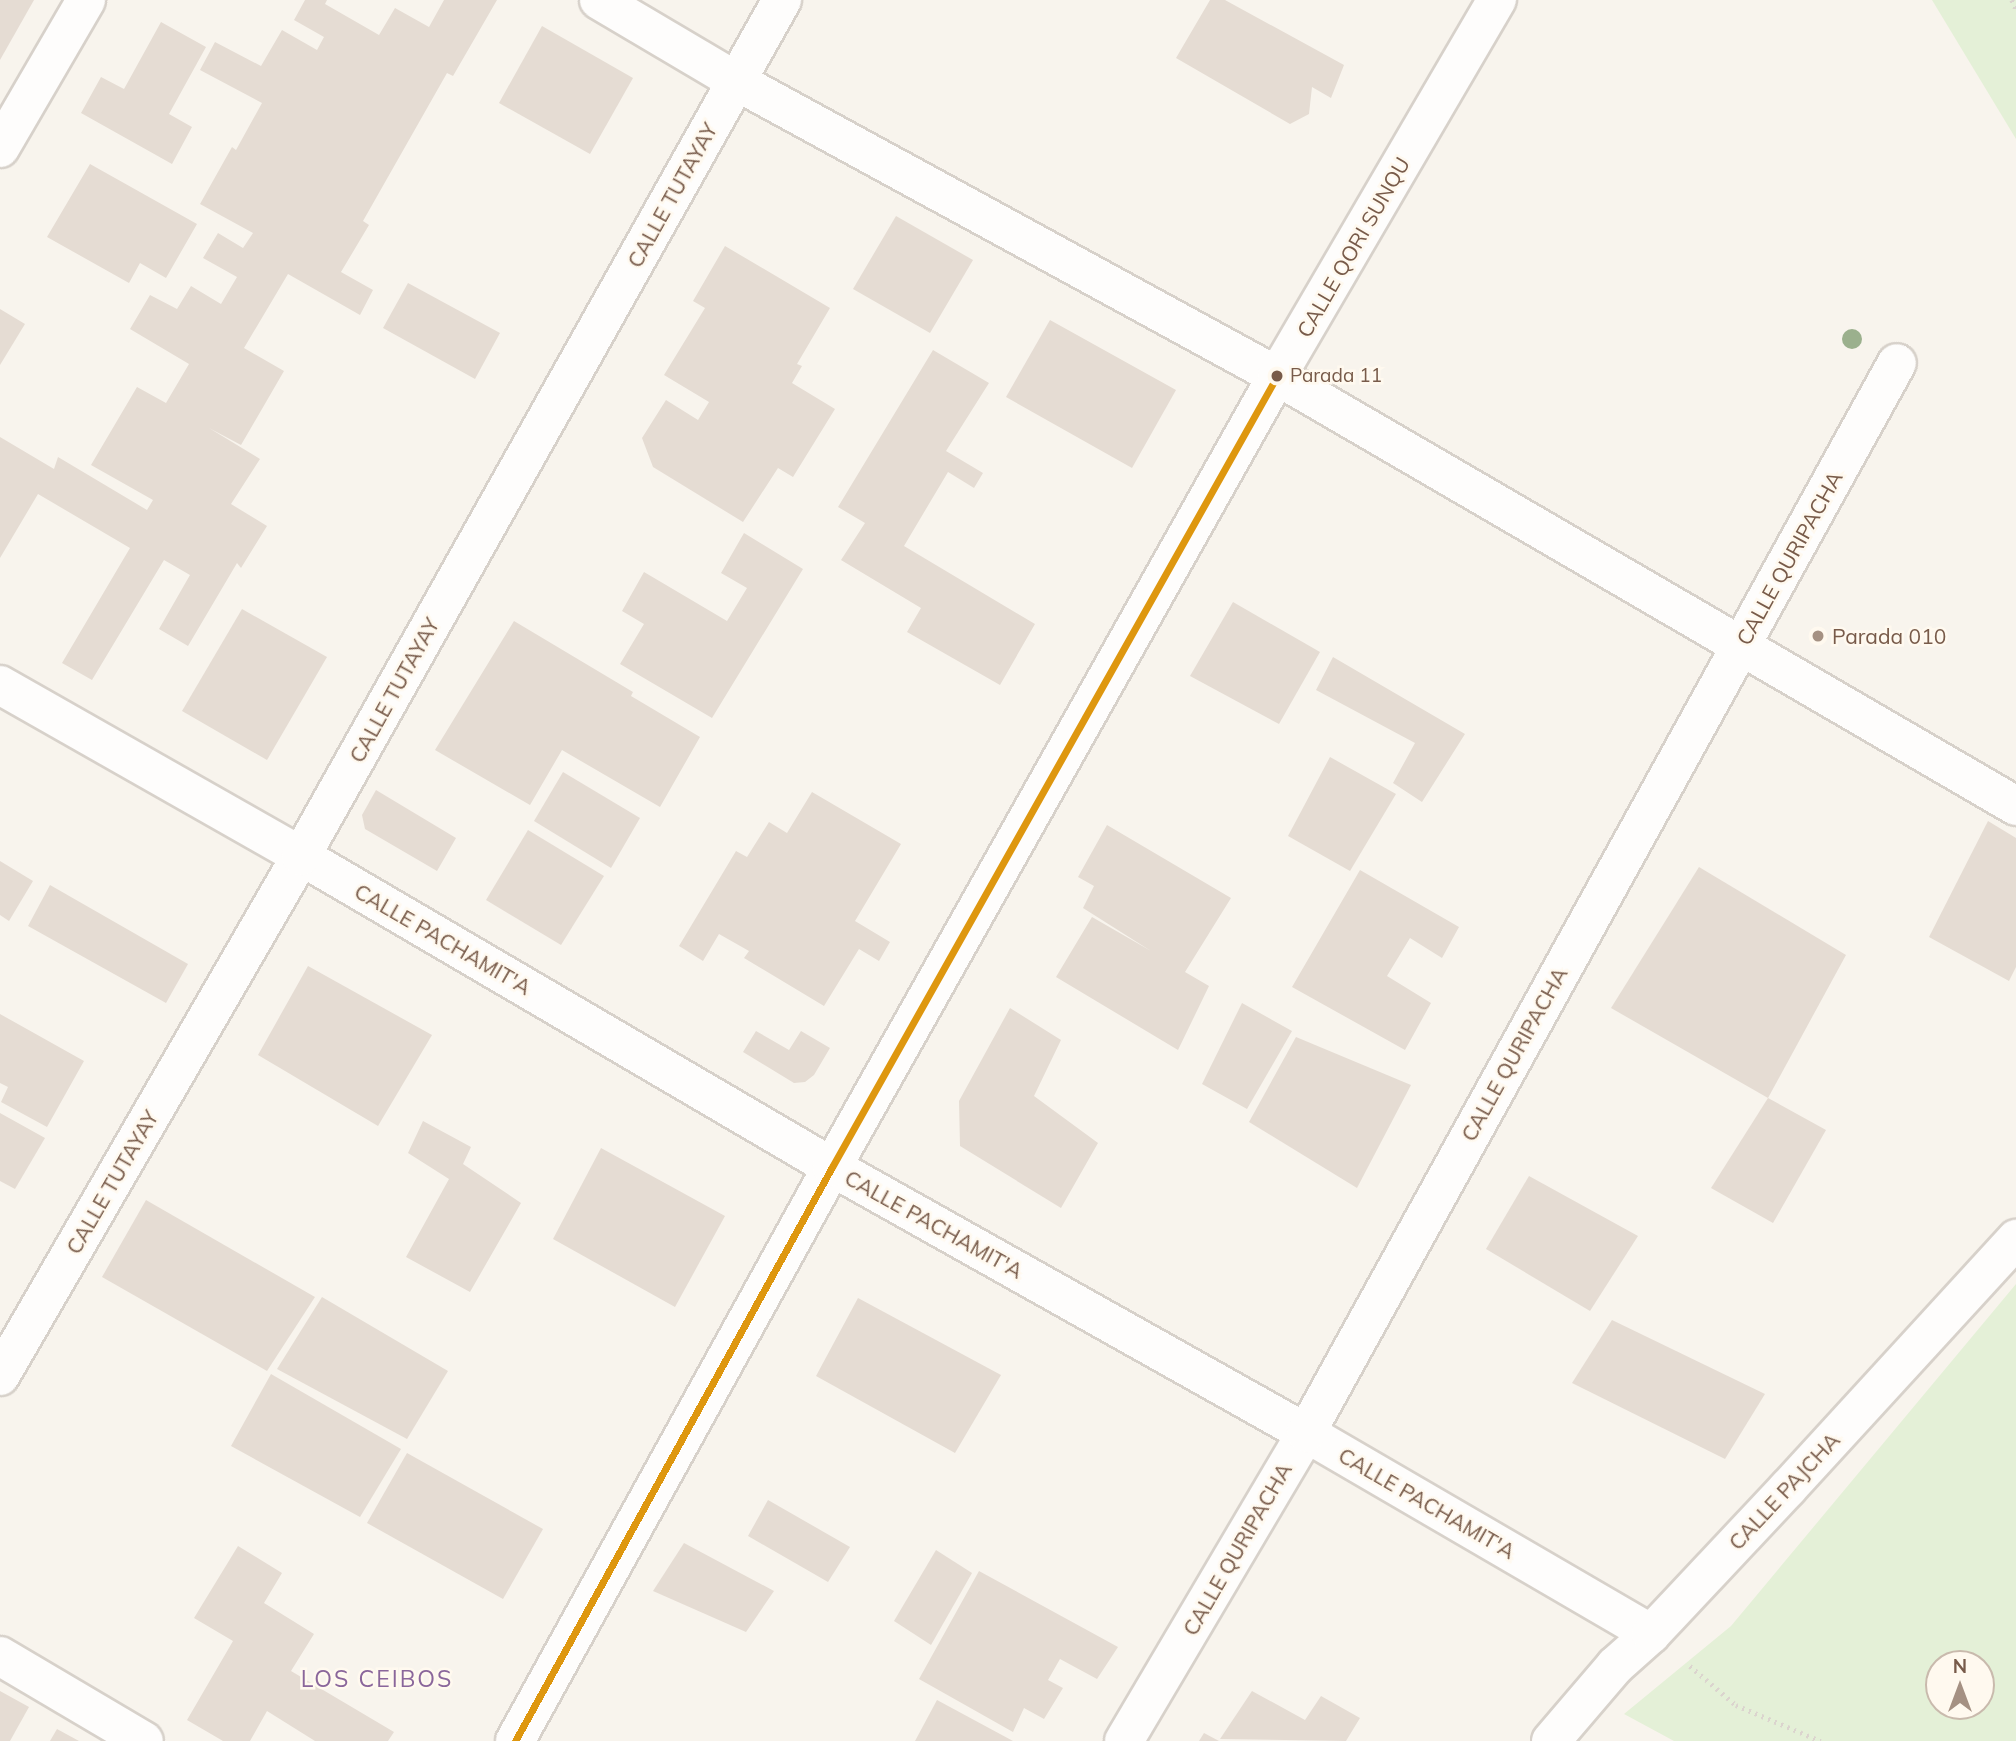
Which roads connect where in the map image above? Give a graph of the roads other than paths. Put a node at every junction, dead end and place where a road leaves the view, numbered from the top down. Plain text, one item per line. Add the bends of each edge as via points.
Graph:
1 (86, 0) edge
2 (598, 0) edge
3 (782, 0) edge
4 (1497, 0) edge
5 (736, 80) junction
6 (0, 148) edge
7 (1897, 363) dead end
8 (1277, 376) junction
9 (1740, 646) junction
10 (0, 685) edge
11 (2016, 806) edge
12 (301, 856) junction
13 (832, 1167) junction
14 (2016, 1239) edge
15 (0, 1376) edge
16 (1306, 1433) junction
17 (1651, 1634) junction
18 (0, 1656) edge
19 (144, 1741) edge
20 (515, 1741) edge
21 (1124, 1741) edge
22 (1551, 1741) edge

1 - 6 street
2 - 5 street
3 - 5 street, CALLE TUTAYAY
4 - 8 street, CALLE QORI SUNQU
5 - 8 street
5 - 12 street, CALLE TUTAYAY
7 - 9 street, CALLE QURIPACHA
8 - 9 street
8 - 13 street, CALLE QORI SUNQU
9 - 11 street
9 - 16 street, CALLE QURIPACHA
10 - 12 street, CALLE PACHAMIT'A
12 - 13 street, CALLE PACHAMIT'A
12 - 15 street, CALLE TUTAYAY
13 - 16 street, CALLE PACHAMIT'A
13 - 20 street, CALLE QORI SUNQU
14 - 17 street, CALLE PAJCHA
16 - 17 street, CALLE PACHAMIT'A
16 - 21 street, CALLE QURIPACHA
17 - 22 street, CALLE PAJCHA via 1615,1666
18 - 19 street

